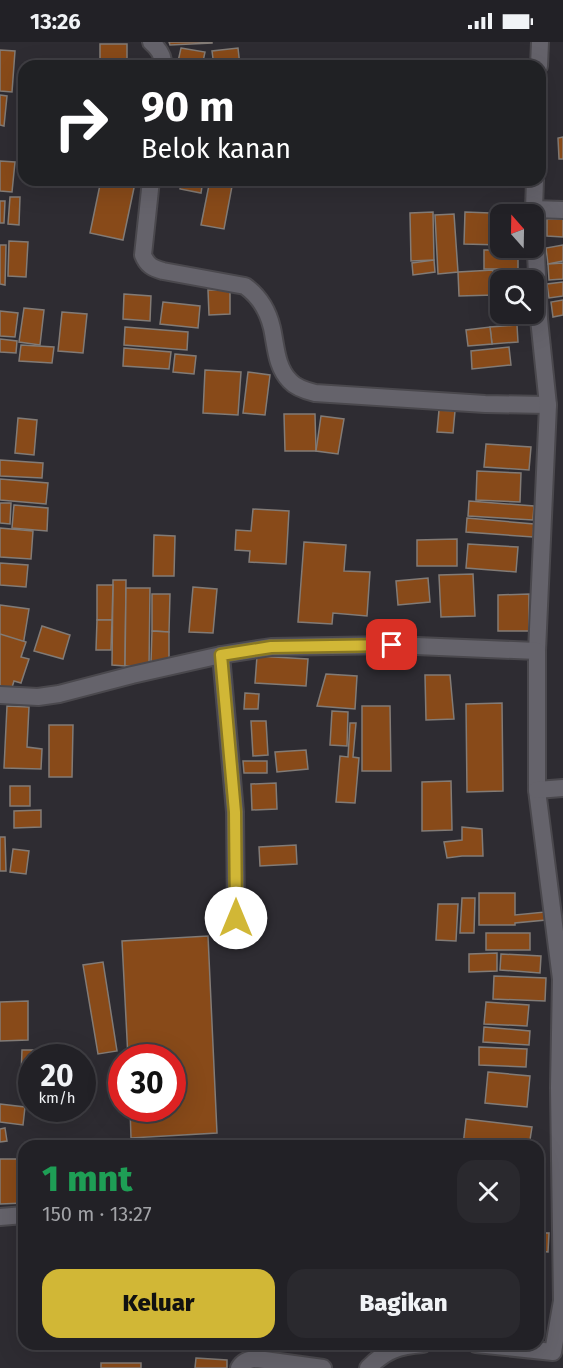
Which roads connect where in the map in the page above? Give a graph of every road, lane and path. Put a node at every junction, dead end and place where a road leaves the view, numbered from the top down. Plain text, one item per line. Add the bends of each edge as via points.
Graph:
1 (151, 42) edge
2 (540, 42) edge
3 (163, 60) edge
4 (539, 60) edge
5 (151, 186) edge
6 (535, 186) edge
7 (534, 204) edge
8 (544, 209) edge
9 (563, 210) edge
10 (536, 258) edge
11 (548, 405) junction
12 (537, 651) junction
13 (221, 655) junction
14 (0, 695) edge
15 (563, 788) edge
16 (537, 790) junction
17 (236, 918) dead end
18 (562, 1193) edge
19 (18, 1215) edge
20 (0, 1216) edge
21 (392, 1350) edge
22 (525, 1350) edge
23 (558, 1354) edge
24 (239, 1368) edge
25 (323, 1368) edge
26 (368, 1368) edge

1 - 3 street
2 - 4 street
5 - 11 street via 143,255 146,262 163,271 245,286 254,293 272,326 278,359 290,382 304,390
6 - 7 street
8 - 9 street
10 - 11 street
11 - 12 street
12 - 13 street via 392,645 271,647
12 - 16 street
13 - 14 street via 59,694
13 - 17 street via 235,812
15 - 16 street
16 - 18 street via 561,979
18 - 23 street
19 - 20 street
21 - 26 street
22 - 23 street
24 - 25 street via 250,1359 257,1359

